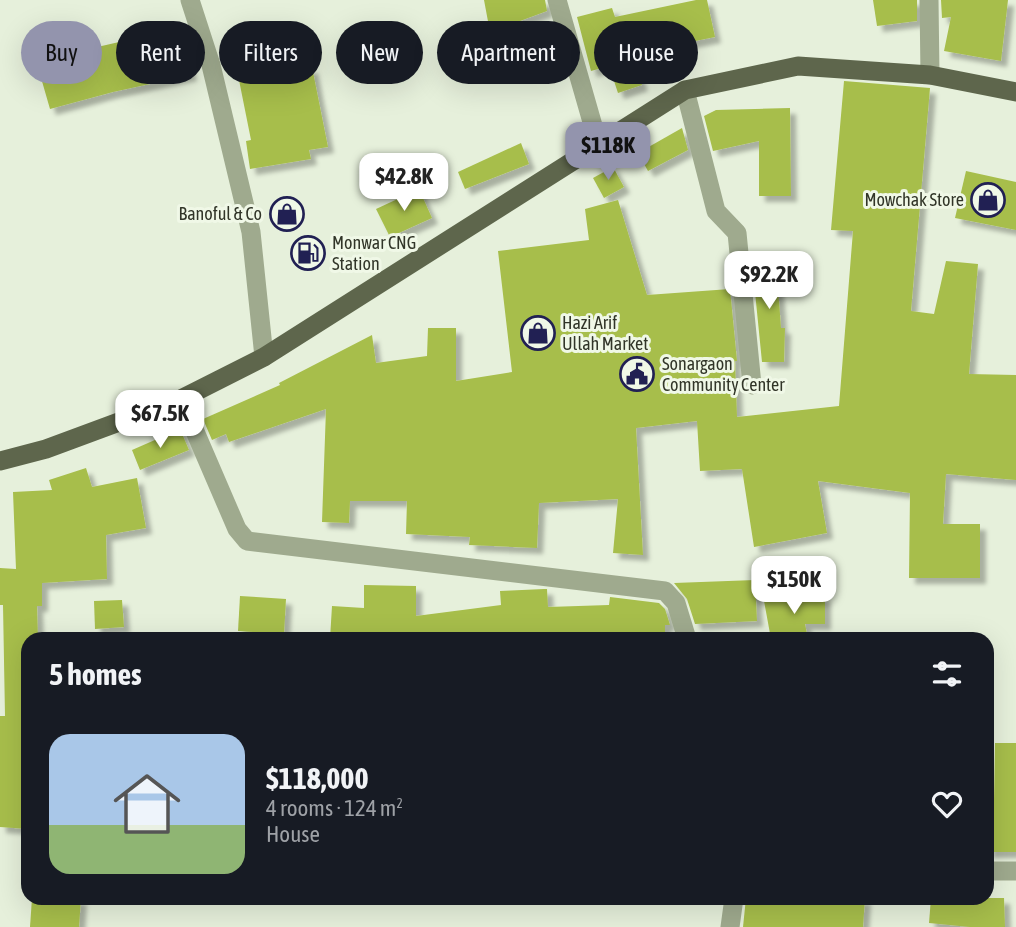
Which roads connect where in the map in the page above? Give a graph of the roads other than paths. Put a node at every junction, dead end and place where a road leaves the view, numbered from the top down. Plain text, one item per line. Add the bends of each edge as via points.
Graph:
1 (190, 0) edge
2 (556, 0) edge
3 (929, 0) edge
4 (930, 75) junction
5 (685, 90) junction
6 (1016, 92) edge
7 (598, 143) junction
8 (264, 356) junction
9 (752, 385) dead end
10 (181, 399) junction
11 (0, 461) edge
12 (686, 632) edge
13 (994, 871) edge
14 (1016, 871) edge
15 (733, 905) edge
16 (730, 927) edge

1 - 8 street via 211,65 251,233
2 - 7 street
3 - 4 street
4 - 5 highway via 798,66
4 - 6 highway
5 - 7 highway
5 - 9 street via 716,211 737,233
7 - 8 highway
8 - 10 highway
10 - 11 highway via 46,449
10 - 12 street via 237,529 247,541 666,591 676,603
13 - 14 street
15 - 16 street

